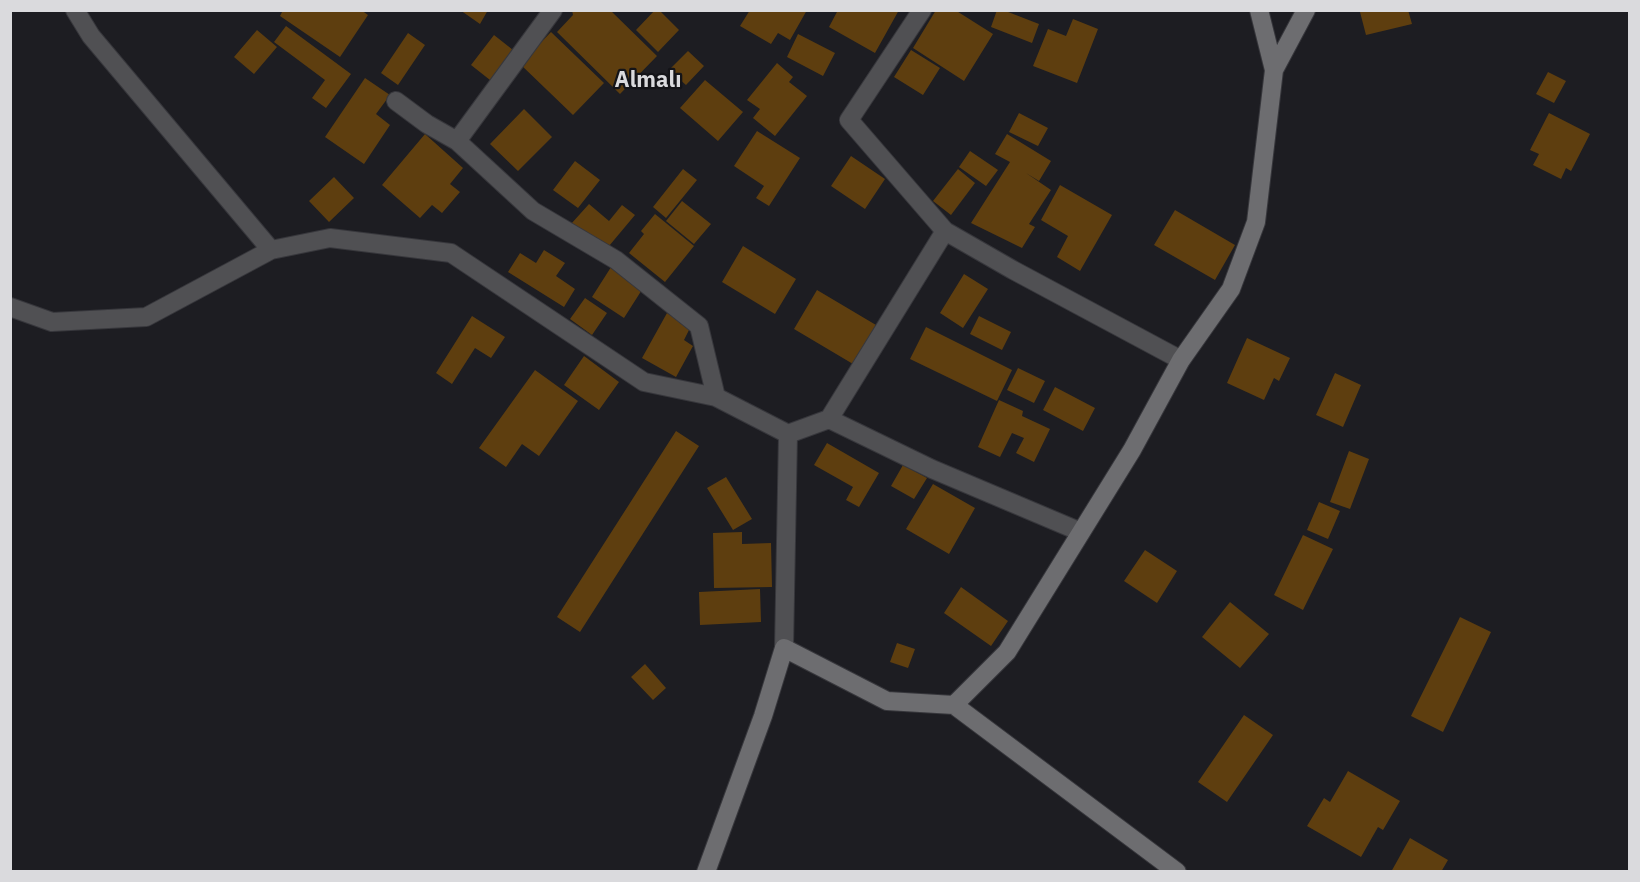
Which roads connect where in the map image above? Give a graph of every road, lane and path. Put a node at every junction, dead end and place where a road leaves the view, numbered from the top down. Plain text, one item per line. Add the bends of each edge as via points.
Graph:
1 (75, 10) edge
2 (553, 10) edge
3 (922, 10) edge
4 (1260, 10) edge
5 (1306, 10) edge
6 (1274, 70) junction
7 (396, 101) dead end
8 (457, 141) junction
9 (945, 231) junction
10 (271, 250) junction
11 (10, 307) edge
12 (1181, 360) junction
13 (716, 397) junction
14 (829, 419) junction
15 (788, 434) junction
16 (1081, 532) junction
17 (784, 648) junction
18 (954, 705) junction
19 (706, 872) edge
20 (1177, 872) edge

1 - 10 street via 91,36
2 - 8 street
3 - 9 street via 849,120
4 - 6 street
5 - 6 street
6 - 12 street via 1256,222 1231,289
7 - 8 street
8 - 13 street via 533,211 616,260 699,326
9 - 12 street
9 - 14 street
10 - 11 street via 147,317 52,322
10 - 13 street via 330,238 451,253 644,382
12 - 16 street
13 - 15 street
14 - 15 street
14 - 16 street via 932,469
15 - 17 street
16 - 18 street via 1007,652
17 - 18 street via 887,701
17 - 19 street
18 - 20 street

